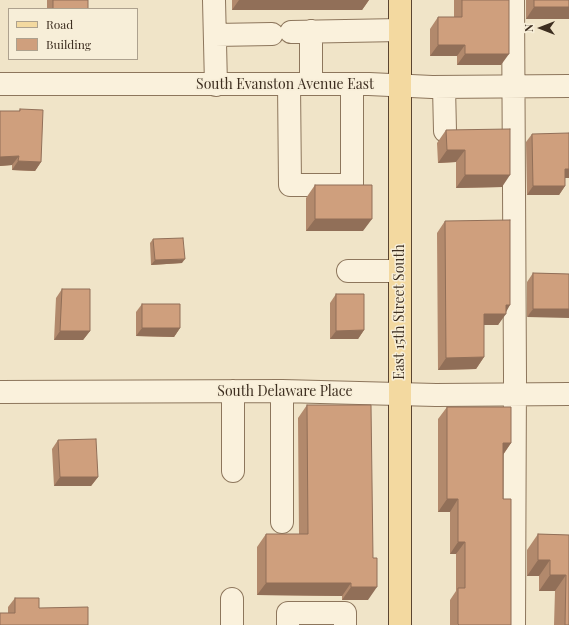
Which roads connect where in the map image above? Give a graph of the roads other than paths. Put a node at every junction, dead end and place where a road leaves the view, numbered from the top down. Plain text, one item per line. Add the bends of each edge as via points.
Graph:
1 (214, 0) edge
2 (400, 0) edge
3 (513, 0) edge
4 (400, 30) junction
5 (291, 32) junction
6 (215, 35) junction
7 (0, 84) edge
8 (289, 84) junction
9 (311, 84) junction
10 (352, 84) junction
11 (216, 85) junction
12 (400, 86) junction
13 (514, 86) junction
14 (569, 86) edge
15 (444, 87) junction
16 (445, 132) edge
17 (348, 271) dead end
18 (400, 271) junction
19 (0, 392) edge
20 (233, 392) junction
21 (282, 392) junction
22 (401, 394) junction
23 (515, 394) junction
24 (569, 394) edge
25 (233, 471) dead end
26 (282, 522) dead end
27 (232, 599) dead end
28 (232, 625) edge
29 (288, 625) edge
30 (345, 625) edge
31 (400, 625) edge
32 (514, 625) edge

1 - 6 street
2 - 4 main road, East 15th Street South
3 - 13 street
4 - 5 street
4 - 12 main road, East 15th Street South
5 - 6 street
5 - 9 street
6 - 11 street
7 - 11 street, South Evanston Avenue East
8 - 9 street, South Evanston Avenue East
8 - 10 street via 290,185 352,185
8 - 11 street, South Evanston Avenue East
9 - 10 street, South Evanston Avenue East
10 - 12 street, South Evanston Avenue East
12 - 15 street, South Evanston Avenue East
12 - 18 main road, East 15th Street South
13 - 14 street, South Evanston Avenue East
13 - 15 street, South Evanston Avenue East
13 - 23 street
15 - 16 street
17 - 18 street
18 - 22 main road, East 15th Street South
19 - 20 street, South Delaware Place
20 - 21 street, South Delaware Place
20 - 25 street
21 - 22 street, South Delaware Place
21 - 26 street
22 - 23 street, South Delaware Place
22 - 31 main road, East 15th Street South
23 - 24 street, South Delaware Place
23 - 32 street
27 - 28 street
29 - 30 street via 288,613 345,613

